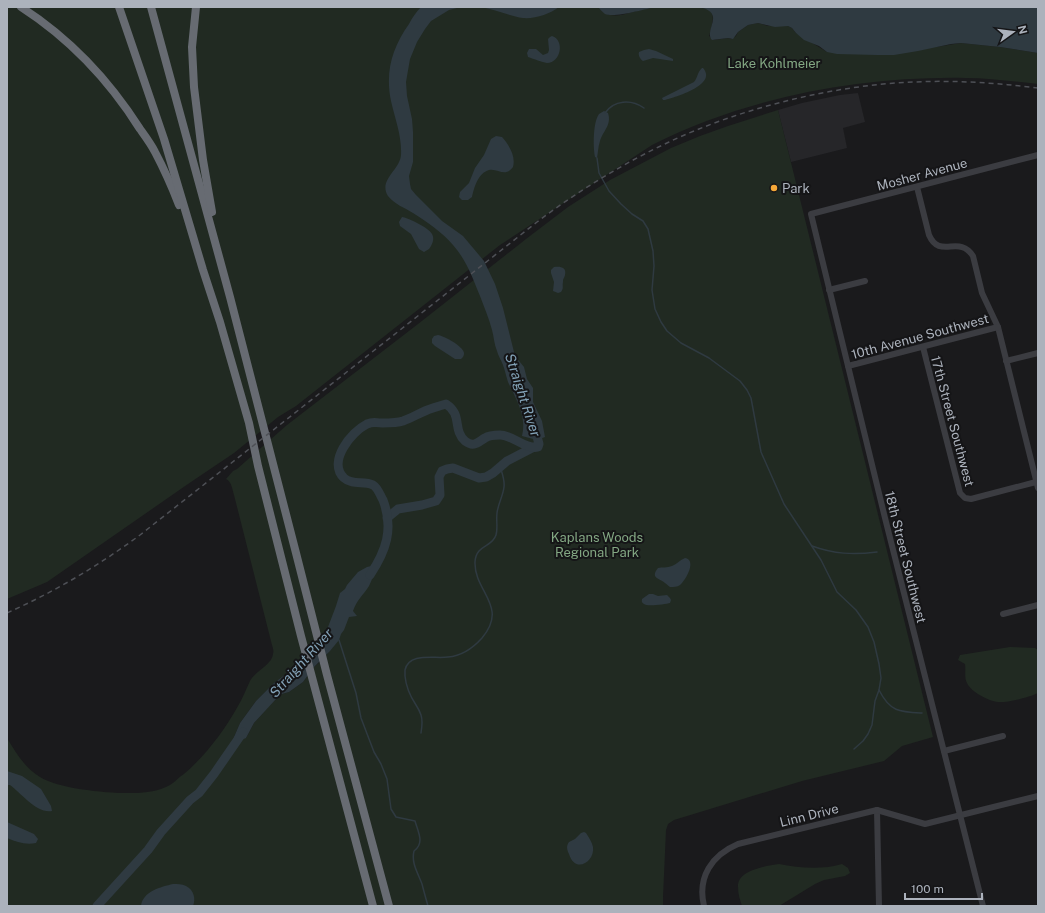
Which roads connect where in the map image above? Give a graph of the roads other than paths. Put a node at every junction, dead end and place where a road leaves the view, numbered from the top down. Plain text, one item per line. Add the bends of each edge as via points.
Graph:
1 (21, 7) edge
2 (119, 7) edge
3 (151, 7) edge
4 (196, 7) edge
5 (1037, 155) edge
6 (1038, 162) edge
7 (917, 187) junction
8 (811, 214) joint
9 (220, 262) junction
10 (204, 270) junction
11 (865, 281) dead end
12 (830, 290) junction
13 (998, 327) junction
14 (923, 347) junction
15 (1038, 353) edge
16 (1006, 361) junction
17 (848, 366) junction
18 (1037, 485) edge
19 (1038, 606) edge
20 (1003, 614) dead end
21 (1003, 736) dead end
22 (944, 751) junction
23 (1038, 796) edge
24 (877, 810) junction
25 (960, 816) junction
26 (373, 906) edge
27 (389, 906) edge
28 (704, 906) edge
29 (879, 906) edge
30 (983, 906) edge

1 - 10 highway via 69,43 102,76 129,111 155,151
2 - 10 highway
3 - 9 highway
4 - 9 highway via 192,47 194,88
5 - 6 street
5 - 7 street, Mosher Avenue
7 - 8 street, Mosher Avenue
7 - 13 street via 931,240 937,246 958,246 970,252 982,293
8 - 12 street, 18th Street Southwest
9 - 27 highway
10 - 26 highway via 249,423 301,636
11 - 12 street
12 - 17 street, 18th Street Southwest
13 - 14 street, 10th Avenue Southwest
13 - 16 street
14 - 17 street, 10th Avenue Southwest
14 - 18 street, 17th Street Southwest via 960,493 971,499
15 - 16 street
16 - 18 street
17 - 22 street, 18th Street Southwest
19 - 20 street
21 - 22 street
22 - 25 street, 18th Street Southwest
23 - 25 street
24 - 25 street via 925,824
24 - 28 street, Linn Drive via 730,847 717,857 708,870 702,892
24 - 29 street
25 - 30 street, 18th Street Southwest

